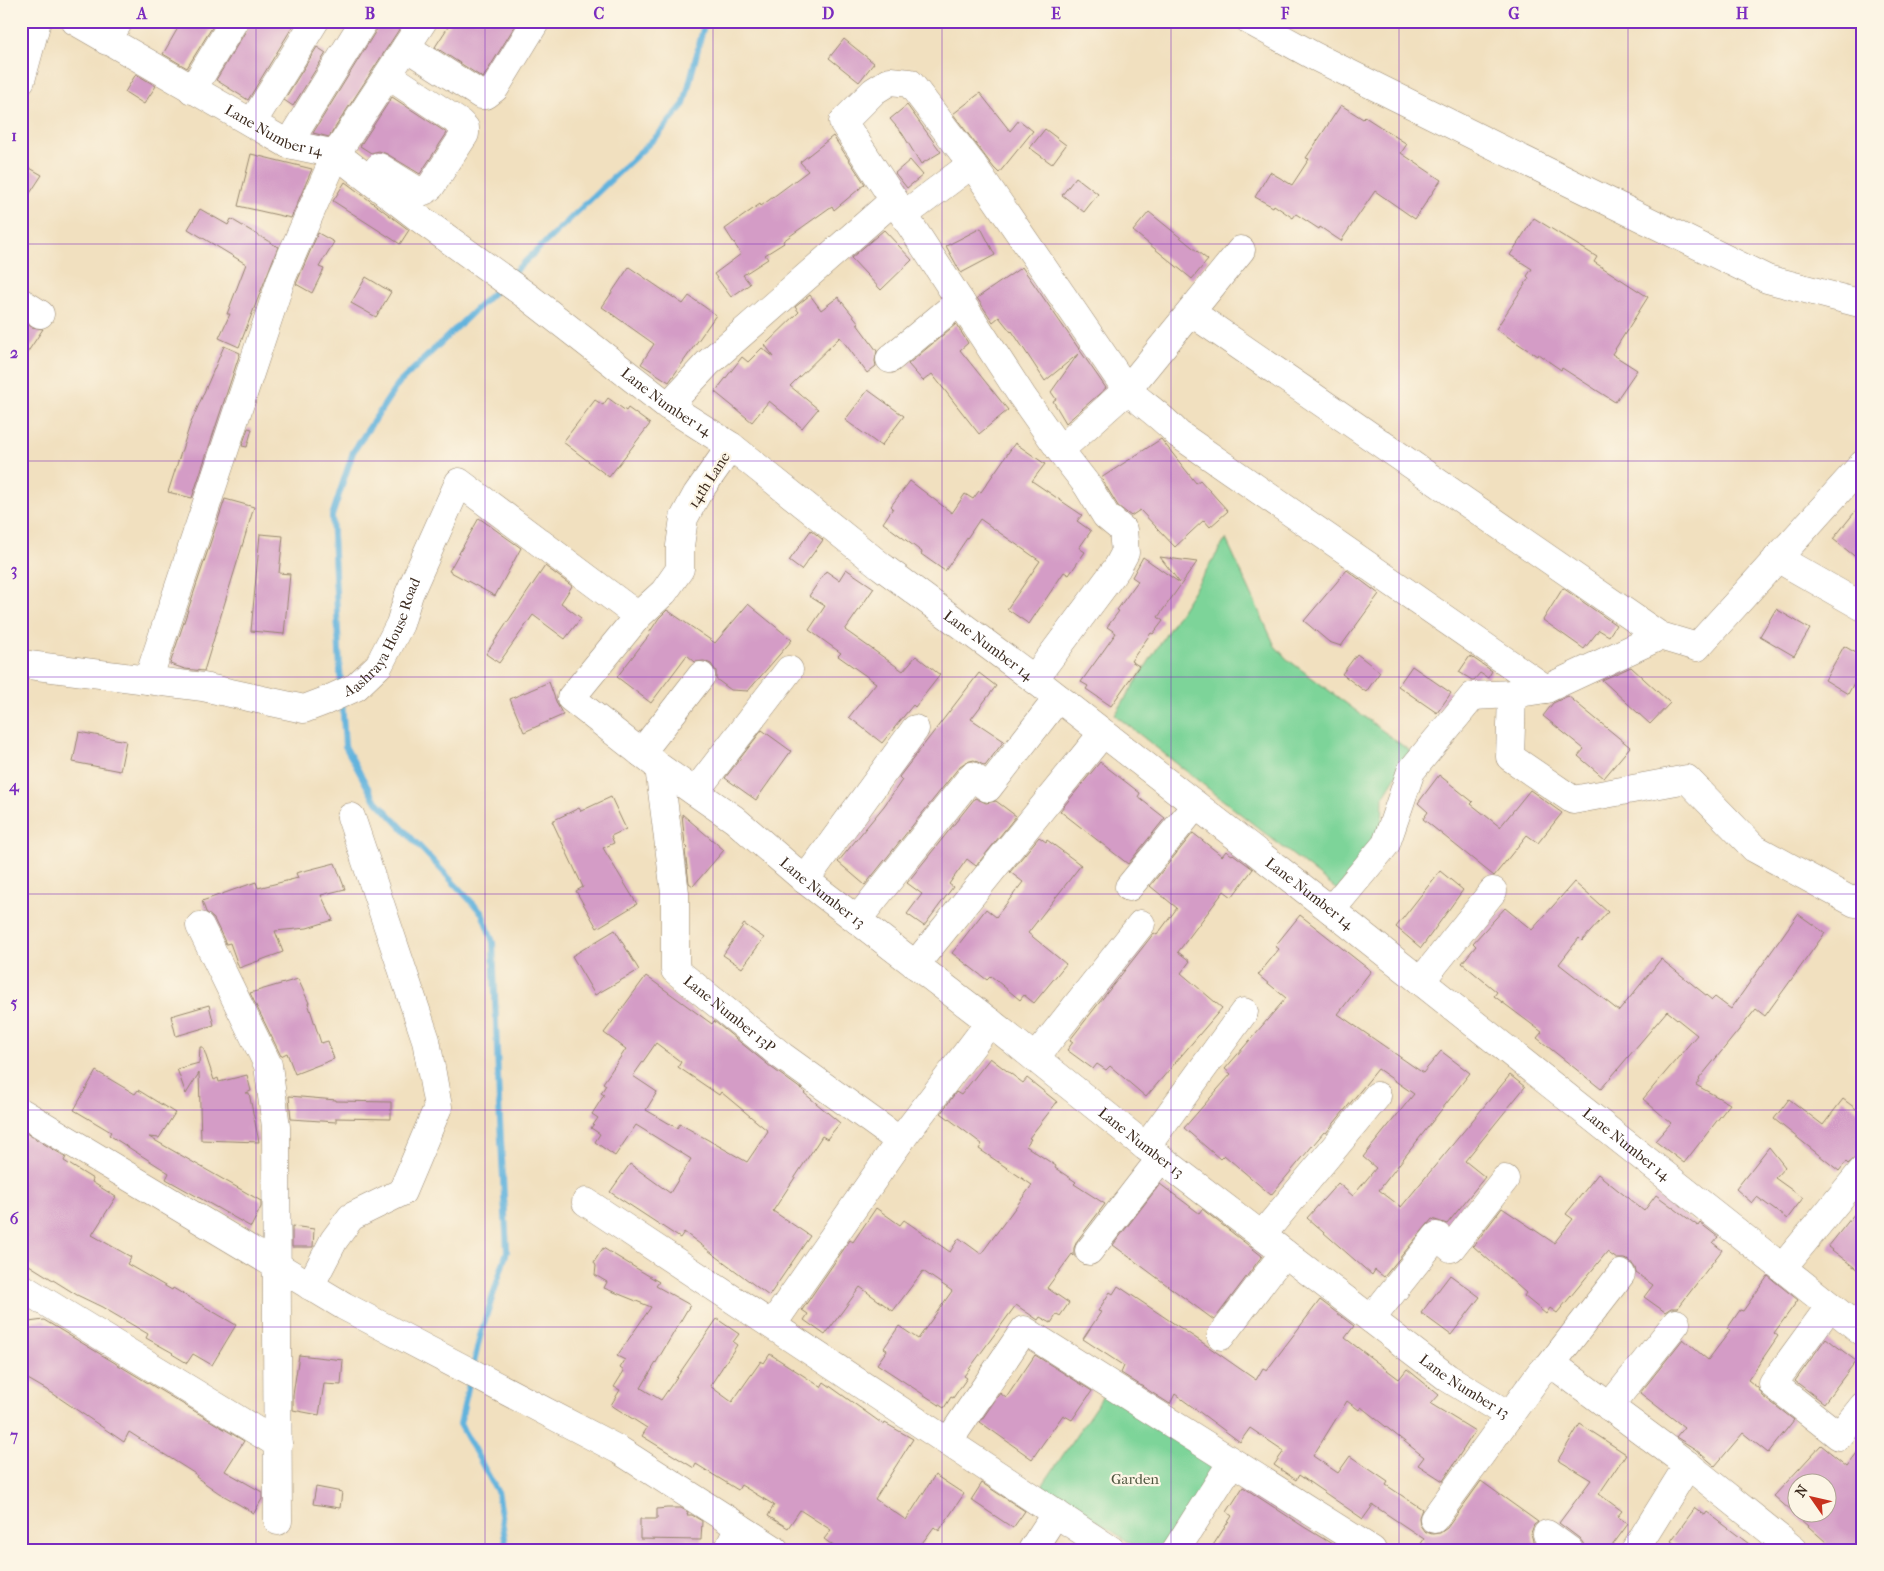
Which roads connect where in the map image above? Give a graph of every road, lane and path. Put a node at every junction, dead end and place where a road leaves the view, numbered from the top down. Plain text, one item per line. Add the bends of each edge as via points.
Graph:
1 (75, 21) edge
2 (234, 21) edge
3 (315, 21) edge
4 (364, 21) edge
5 (423, 21) edge
6 (536, 21) edge
7 (1250, 21) edge
8 (113, 31) edge
9 (30, 34) edge
10 (406, 47) junction
11 (388, 74) junction
12 (21, 80) edge
13 (192, 90) junction
14 (252, 123) junction
15 (288, 144) junction
16 (339, 149) junction
17 (972, 164) junction
18 (899, 208) junction
19 (1241, 250) dead end
20 (960, 301) junction
21 (1863, 304) edge
22 (1192, 313) junction
23 (890, 359) dead end
24 (1127, 390) junction
25 (668, 406) junction
26 (731, 446) junction
27 (1060, 450) junction
28 (1863, 464) edge
29 (1778, 558) junction
30 (1863, 607) edge
31 (638, 616) junction
32 (1660, 636) junction
33 (21, 664) edge
34 (788, 670) dead end
35 (701, 676) dead end
36 (1034, 679) junction
37 (148, 680) junction
38 (1546, 689) junction
39 (1512, 694) junction
40 (1058, 698) junction
41 (915, 729) dead end
42 (1103, 733) junction
43 (650, 760) junction
44 (695, 792) junction
45 (1196, 805) junction
46 (350, 817) dead end
47 (805, 880) junction
48 (1129, 887) dead end
49 (1493, 891) dead end
50 (1863, 896) edge
51 (1331, 910) junction
52 (857, 920) junction
53 (1141, 924) dead end
54 (200, 926) dead end
55 (915, 965) junction
56 (1420, 981) junction
57 (1244, 1012) dead end
58 (990, 1022) junction
59 (1035, 1058) junction
60 (1377, 1096) dead end
61 (21, 1112) edge
62 (900, 1141) junction
63 (1153, 1153) junction
64 (1863, 1170) edge
65 (1506, 1178) dead end
66 (586, 1202) dead end
67 (1262, 1235) junction
68 (1089, 1251) dead end
69 (1284, 1253) junction
70 (277, 1266) junction
71 (1782, 1268) junction
72 (1622, 1274) dead end
73 (310, 1286) junction
74 (21, 1287) edge
75 (1830, 1306) junction
76 (1372, 1319) junction
77 (1676, 1323) dead end
78 (772, 1325) junction
79 (1863, 1332) edge
80 (1221, 1336) dead end
81 (1548, 1368) junction
82 (1863, 1406) edge
83 (1609, 1407) junction
84 (1510, 1416) junction
85 (948, 1442) junction
86 (278, 1444) junction
87 (1232, 1462) junction
88 (1688, 1465) junction
89 (1056, 1513) junction
90 (1434, 1519) dead end
91 (278, 1521) dead end
92 (1547, 1534) dead end
93 (733, 1538) edge
94 (774, 1550) edge
95 (1032, 1550) edge
96 (1111, 1550) edge
97 (1176, 1550) edge
98 (1372, 1550) edge
99 (1569, 1550) edge
100 (1635, 1550) edge
101 (1794, 1550) edge

1 - 8 street, Lane Number 14
2 - 13 street
3 - 14 street
4 - 15 street
5 - 10 street
6 - 10 street via 495,88 486,95 481,95
7 - 21 street via 1314,56 1767,279
8 - 13 street, Lane Number 14
9 - 12 street
10 - 11 street
11 - 16 street
11 - 16 street via 465,128 465,134 431,186 421,192
13 - 14 street, Lane Number 14
14 - 15 street, Lane Number 14
15 - 16 street, Lane Number 14
16 - 25 street, Lane Number 14 via 419,218 527,296
16 - 37 street via 282,277
17 - 18 street
17 - 18 street via 910,83 890,81 874,91 843,122
17 - 24 street
18 - 20 street
18 - 25 street via 708,363
19 - 22 street
20 - 23 street
20 - 27 street
22 - 24 street
22 - 32 street
24 - 27 street
24 - 38 street via 1178,434
25 - 26 street, Lane Number 14
26 - 31 street, 14th Lane via 684,518 680,569 664,592
26 - 36 street, Lane Number 14 via 881,566
27 - 36 street via 1106,516 1123,530 1125,553
28 - 29 street
29 - 30 street
29 - 32 street via 1697,647
31 - 37 street, Aashraya House Road via 459,482 409,594 400,624 379,664 356,687 304,708 203,687
31 - 43 street, Lane Number 13 via 570,698
32 - 38 street
33 - 37 street, Aashraya House Road
34 - 44 street
35 - 43 street
36 - 40 street, Lane Number 14
38 - 39 street
39 - 50 street via 1510,757 1573,800 1687,779 1754,848 1855,903
39 - 51 street via 1473,696 1411,771 1386,844
40 - 42 street, Lane Number 14
40 - 52 street via 988,788 972,776
41 - 47 street
42 - 45 street, Lane Number 14
42 - 55 street
43 - 44 street, Lane Number 13
43 - 62 street, Lane Number 13P via 675,894 675,970 782,1056
44 - 47 street, Lane Number 13 via 734,819
45 - 48 street
45 - 51 street, Lane Number 14
46 - 73 street via 426,1040 438,1107 402,1192 351,1218 334,1240
47 - 52 street, Lane Number 13
49 - 56 street
51 - 56 street, Lane Number 14
52 - 55 street, Lane Number 13
53 - 59 street
54 - 70 street via 268,1065 276,1127
55 - 58 street, Lane Number 13
56 - 71 street, Lane Number 14
57 - 63 street
58 - 59 street, Lane Number 13
58 - 62 street
59 - 63 street, Lane Number 13
60 - 67 street
61 - 70 street
62 - 78 street
63 - 67 street, Lane Number 13
63 - 68 street
64 - 71 street
65 - 76 street via 1452,1248 1438,1236
66 - 78 street
67 - 69 street, Lane Number 13
69 - 76 street, Lane Number 13
69 - 80 street
70 - 73 street
70 - 86 street
71 - 75 street, Lane Number 14
72 - 81 street, Lane Number 13
73 - 93 street via 619,1450
74 - 86 street
75 - 79 street, Lane Number 14
75 - 82 street via 1773,1384 1839,1436
76 - 84 street, Lane Number 13 via 1448,1378
77 - 83 street
78 - 85 street
81 - 83 street via 1558,1369
81 - 84 street, Lane Number 13 via 1541,1372
83 - 88 street
84 - 90 street
85 - 87 street via 1024,1330
85 - 89 street
86 - 91 street
87 - 97 street
87 - 98 street
88 - 100 street
88 - 101 street
89 - 95 street
89 - 96 street
92 - 99 street
93 - 94 street

